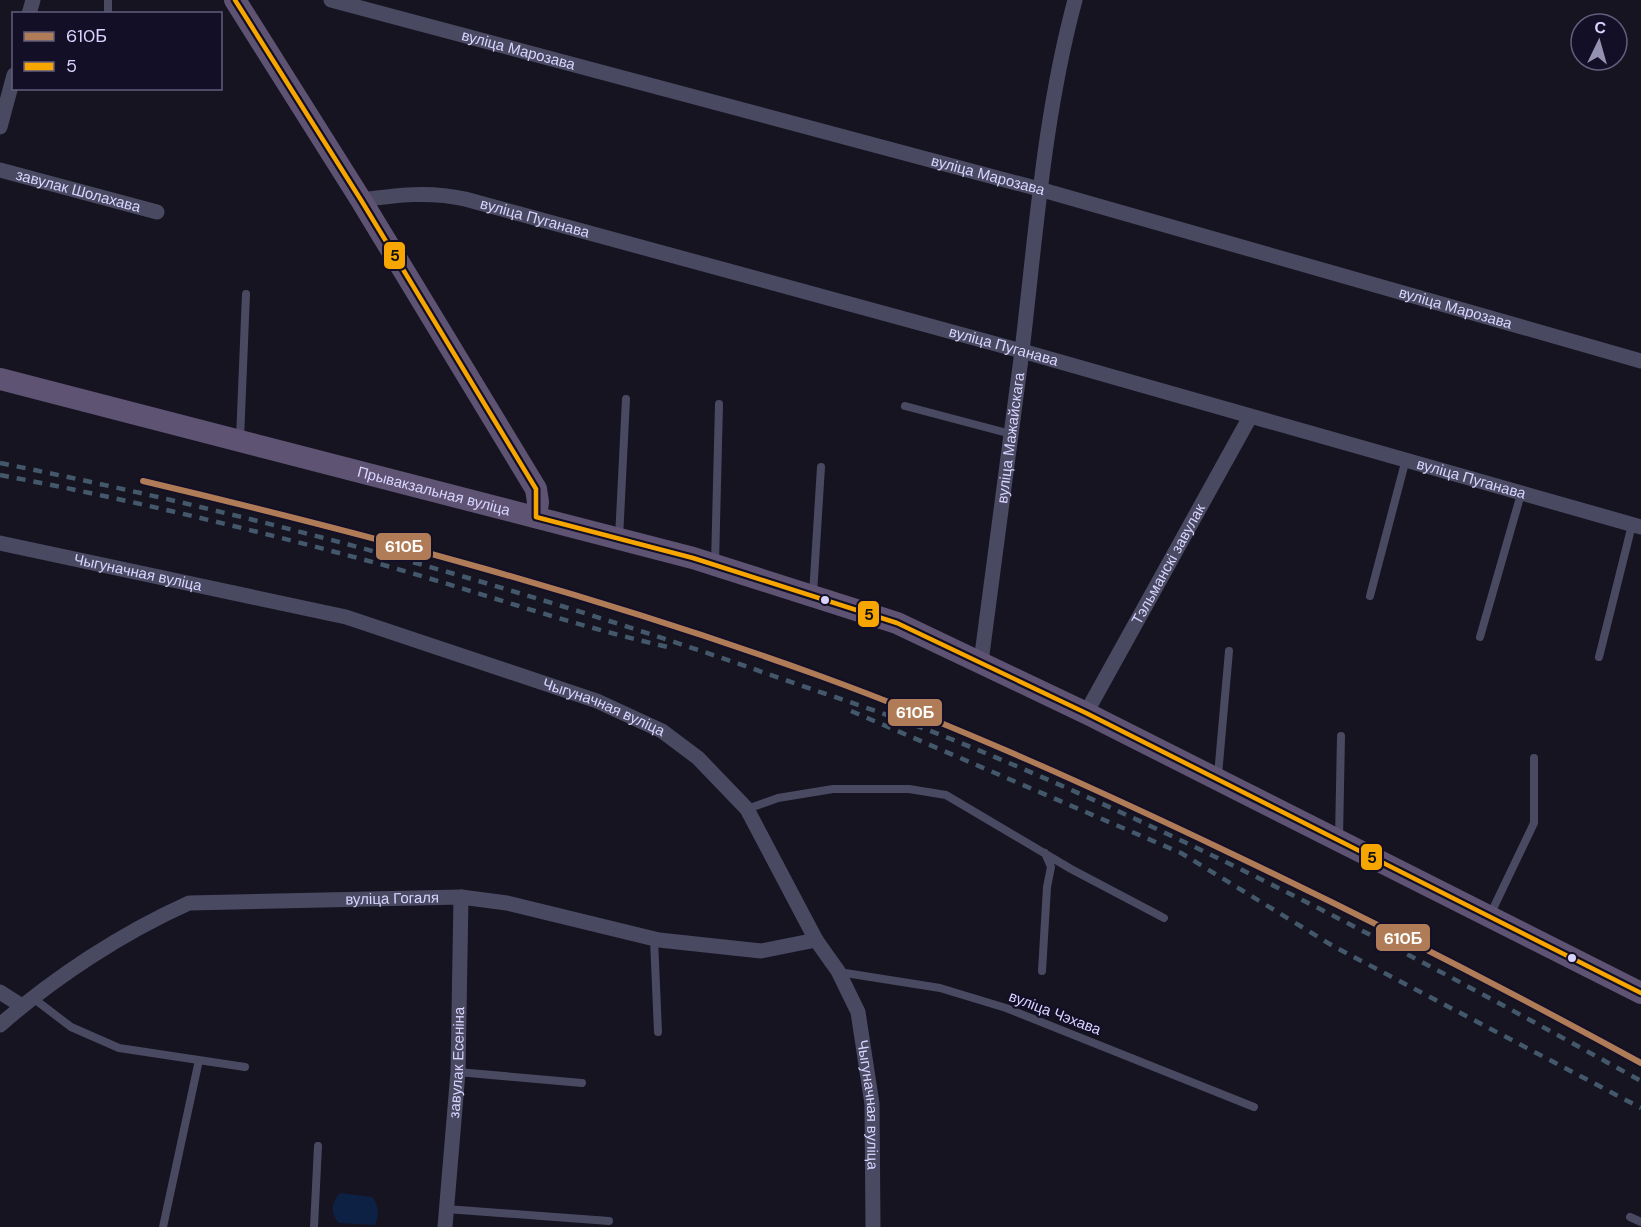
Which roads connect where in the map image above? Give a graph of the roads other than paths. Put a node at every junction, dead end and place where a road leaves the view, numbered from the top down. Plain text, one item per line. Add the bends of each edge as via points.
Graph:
1 (235, 0) edge
2 (332, 0) edge
3 (1075, 0) edge
4 (12, 82) edge
5 (0, 127) edge
6 (0, 170) edge
7 (1039, 189) junction
8 (361, 200) junction
9 (157, 212) dead end
10 (246, 294) dead end
11 (1022, 351) junction
12 (1641, 361) edge
13 (0, 379) edge
14 (626, 399) dead end
15 (720, 404) dead end
16 (904, 406) dead end
17 (1250, 417) junction
18 (1011, 434) junction
19 (240, 439) junction
20 (1406, 459) junction
21 (821, 467) dead end
22 (1521, 494) junction
23 (536, 517) junction
24 (1636, 526) edge
25 (619, 539) junction
26 (0, 543) edge
27 (714, 565) junction
28 (813, 596) junction
29 (1370, 596) dead end
30 (1480, 637) dead end
31 (1229, 651) dead end
32 (1599, 657) dead end
33 (981, 662) junction
34 (1086, 713) junction
35 (1341, 736) dead end
36 (1534, 758) dead end
37 (1217, 780) junction
38 (747, 809) junction
39 (1339, 842) junction
40 (1044, 851) junction
41 (461, 897) junction
42 (1489, 917) junction
43 (1164, 918) dead end
44 (654, 939) junction
45 (816, 940) junction
46 (1042, 971) dead end
47 (838, 972) junction
48 (0, 992) edge
49 (1641, 993) edge
50 (28, 1002) junction
51 (0, 1025) edge
52 (657, 1032) dead end
53 (199, 1060) junction
54 (245, 1066) dead end
55 (458, 1072) junction
56 (582, 1083) dead end
57 (1254, 1107) dead end
58 (318, 1146) dead end
59 (446, 1209) junction
60 (1630, 1217) dead end
61 (609, 1221) dead end
62 (1641, 1222) edge
63 (163, 1227) edge
64 (314, 1227) edge
65 (445, 1227) edge
66 (873, 1227) edge

1 - 8 main road
2 - 7 street, вуліца Марозава
3 - 7 street, вуліца Мажайскага
4 - 5 street
6 - 9 street, завулак Шолахава
7 - 11 street, вуліца Мажайскага
7 - 12 street, вуліца Марозава
8 - 11 street, вуліца Пуганава via 417,193 465,199
8 - 23 main road via 536,489
10 - 19 lane
11 - 17 street, вуліца Пуганава
11 - 18 street, вуліца Мажайскага
13 - 19 main road, Прывакзальная вуліца
14 - 25 lane
15 - 27 lane
16 - 18 lane
17 - 20 street, вуліца Пуганава
17 - 34 street, Тэльманскі завулак
18 - 33 street, вуліца Мажайскага
19 - 23 main road, Прывакзальная вуліца
20 - 22 street, вуліца Пуганава
20 - 29 lane
21 - 28 lane
22 - 24 street, вуліца Пуганава
22 - 30 lane
23 - 25 main road, Прывакзальная вуліца
24 - 32 lane
25 - 27 main road, Прывакзальная вуліца
26 - 38 street, Чыгуначная вуліца via 345,617 597,702 662,731 698,758
27 - 28 main road, Прывакзальная вуліца
28 - 33 main road, Прывакзальная вуліца via 897,623
31 - 37 lane
33 - 34 main road, Прывакзальная вуліца
34 - 37 main road, Прывакзальная вуліца
35 - 39 lane
36 - 42 lane via 1534,823
37 - 39 main road, Прывакзальная вуліца
38 - 40 lane via 778,798 833,789 909,789 946,795
38 - 45 street, Чыгуначная вуліца
39 - 42 main road, Прывакзальная вуліца
40 - 43 lane
40 - 46 lane via 1051,867
41 - 44 street, вуліца Гогаля via 507,903
41 - 50 street, вуліца Гогаля via 189,903 148,921
41 - 55 street, завулак Есеніна
42 - 49 main road, Прывакзальная вуліца
44 - 45 street, вуліца Гогаля via 761,951
44 - 52 lane
45 - 47 street, Чыгуначная вуліца
47 - 57 lane, вуліца Чэхава via 940,988 1006,1008
47 - 66 street, Чыгуначная вуліца via 858,1012 872,1104
48 - 50 street
50 - 51 street, вуліца Гогаля
50 - 53 lane via 119,1048
53 - 54 lane
53 - 63 lane
55 - 56 lane
55 - 59 street, завулак Есеніна
58 - 64 lane
59 - 61 lane
59 - 65 street, завулак Есеніна
60 - 62 lane

